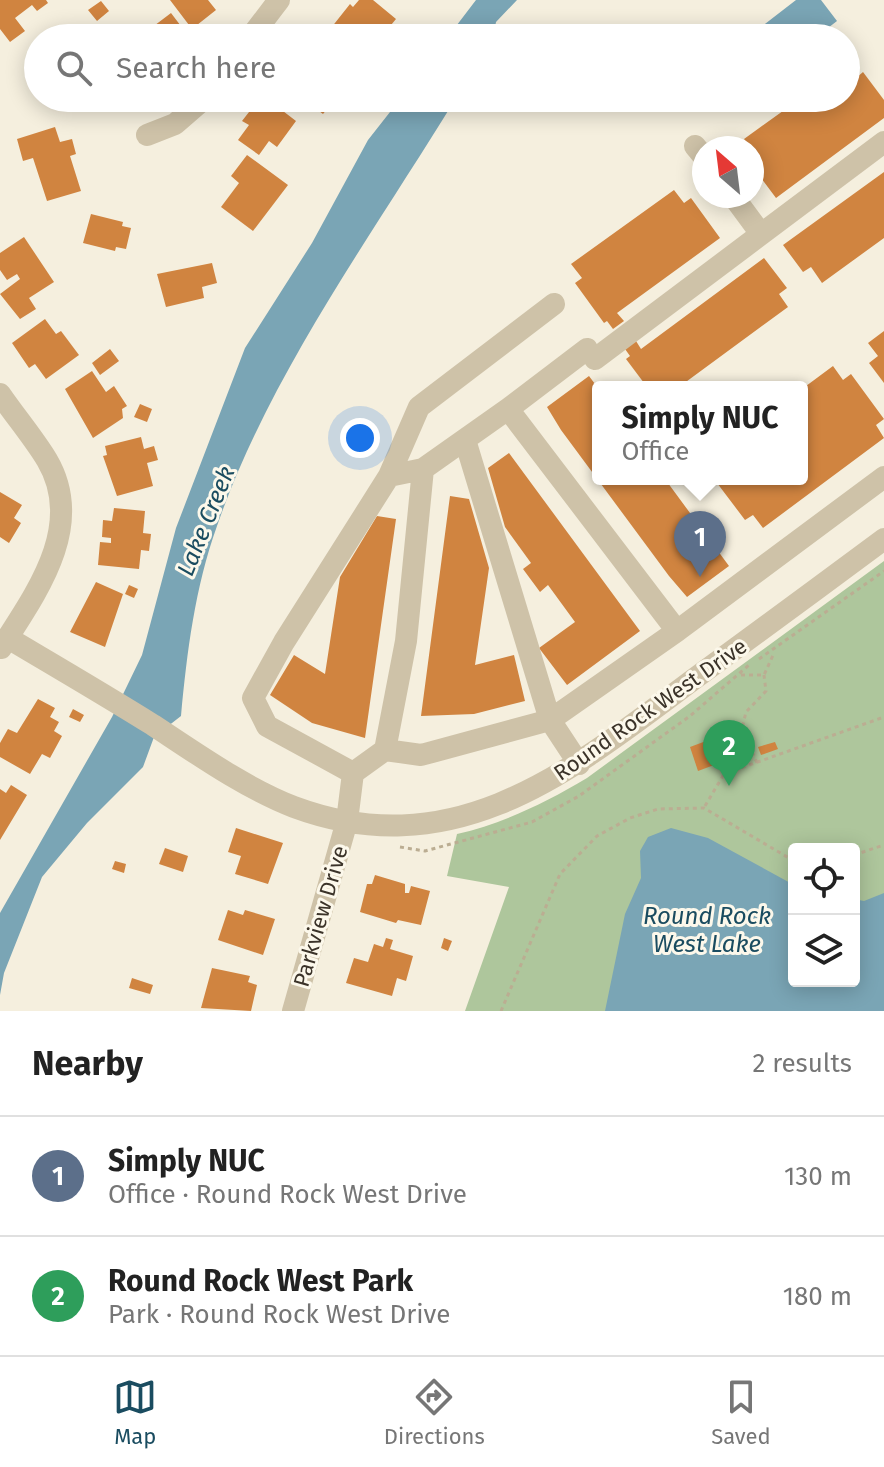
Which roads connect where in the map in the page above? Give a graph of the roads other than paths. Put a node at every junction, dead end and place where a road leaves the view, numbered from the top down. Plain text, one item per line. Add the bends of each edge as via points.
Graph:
1 (279, 0) edge
2 (261, 24) edge
3 (189, 112) edge
4 (147, 135) dead end
5 (884, 142) edge
6 (742, 208) edge
7 (761, 234) junction
8 (554, 304) dead end
9 (0, 394) edge
10 (508, 409) junction
11 (465, 440) junction
12 (423, 469) junction
13 (389, 476) junction
14 (884, 477) edge
15 (884, 539) edge
16 (677, 631) junction
17 (4, 644) edge
18 (550, 720) junction
19 (385, 750) junction
20 (579, 764) junction
21 (353, 773) junction
22 (347, 821) junction
23 (293, 1011) edge

1 - 2 street
3 - 4 street
5 - 7 street
6 - 7 street
7 - 10 street
8 - 13 street via 419,407
9 - 17 street via 48,462 62,503 56,551
10 - 11 street
10 - 16 street
11 - 12 street
11 - 18 street
12 - 13 street
12 - 19 street via 406,641
13 - 21 street via 253,698 267,726
14 - 16 street
15 - 20 street, Round Rock West Drive
16 - 18 street
17 - 22 street, Round Rock West Drive via 103,694 292,806
18 - 19 street via 421,755
18 - 20 street
19 - 21 street
20 - 22 street, Round Rock West Drive via 517,798 473,813 423,823
21 - 22 street, Parkview Drive
22 - 23 street, Parkview Drive

